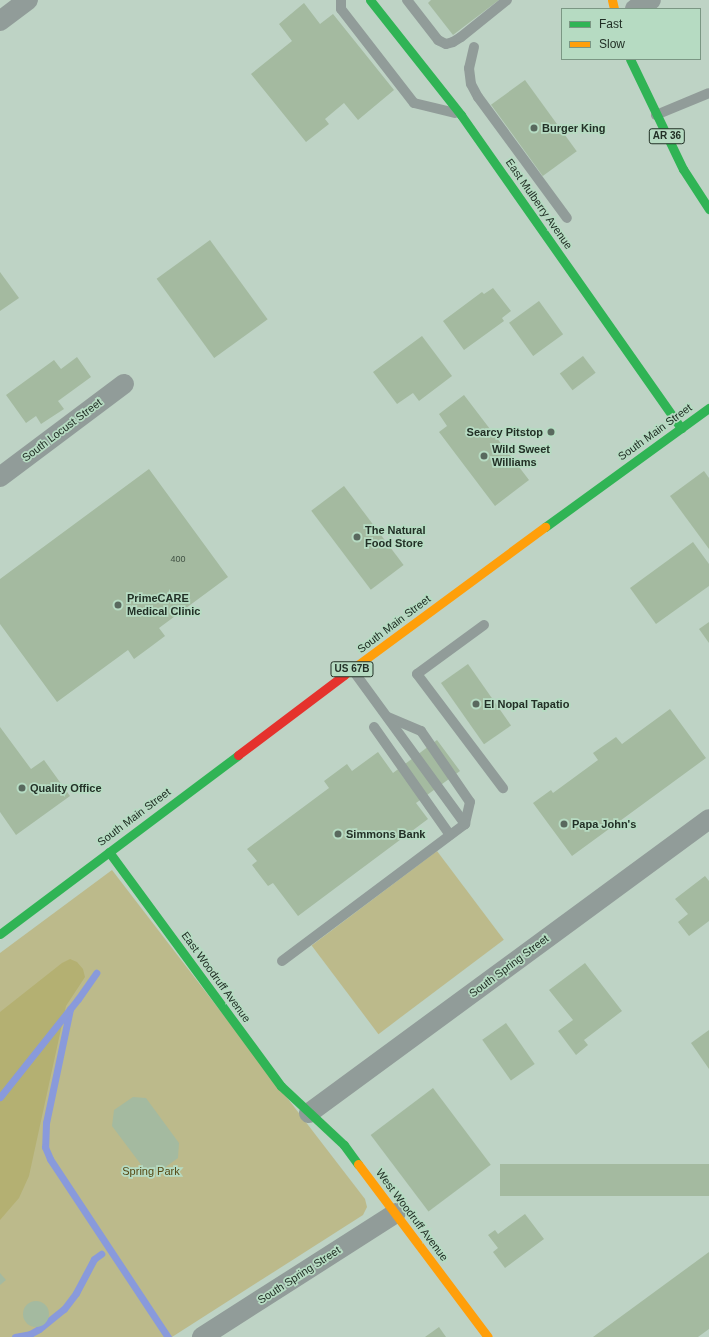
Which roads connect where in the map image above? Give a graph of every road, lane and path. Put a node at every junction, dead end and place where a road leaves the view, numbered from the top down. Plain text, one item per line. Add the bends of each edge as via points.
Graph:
1 (28, 0) edge
2 (341, 0) edge
3 (370, 0) edge
4 (407, 0) edge
5 (507, 0) edge
6 (650, 0) edge
7 (637, 8) edge
8 (0, 21) edge
9 (474, 47) dead end
10 (630, 60) edge
11 (709, 93) edge
12 (461, 115) junction
13 (656, 115) junction
14 (709, 209) edge
15 (567, 218) dead end
16 (124, 384) dead end
17 (709, 408) edge
18 (681, 428) junction
19 (0, 477) edge
20 (484, 625) dead end
21 (352, 669) junction
22 (387, 717) junction
23 (374, 727) dead end
24 (503, 788) dead end
25 (709, 819) edge
26 (465, 824) junction
27 (450, 835) junction
28 (108, 852) junction
29 (0, 934) edge
30 (282, 961) dead end
31 (309, 1113) junction
32 (396, 1213) junction
33 (202, 1337) edge
34 (488, 1337) edge

1 - 8 street
2 - 12 lane via 341,9 414,103
3 - 12 street, East Mulberry Avenue
4 - 5 lane via 438,40 446,44 457,39
6 - 7 street
9 - 15 lane via 468,68 471,84 478,97
10 - 13 street, AR 36
11 - 13 lane
12 - 18 street, East Mulberry Avenue
13 - 14 street, AR 36 via 683,169
16 - 19 street, South Locust Street
17 - 18 street, South Main Street / US 67B
18 - 21 street, South Main Street / US 67B
20 - 24 lane via 417,674
21 - 22 lane
21 - 28 street, South Main Street / US 67B
22 - 26 lane
22 - 26 lane via 421,731 470,802
23 - 27 lane
25 - 31 street, South Spring Street
26 - 27 lane
27 - 30 lane
28 - 29 street, South Main Street / US 67B
28 - 31 street, East Woodruff Avenue via 281,1086
31 - 32 street, West Woodruff Avenue via 344,1145
32 - 33 street, South Spring Street
32 - 34 street, West Woodruff Avenue

